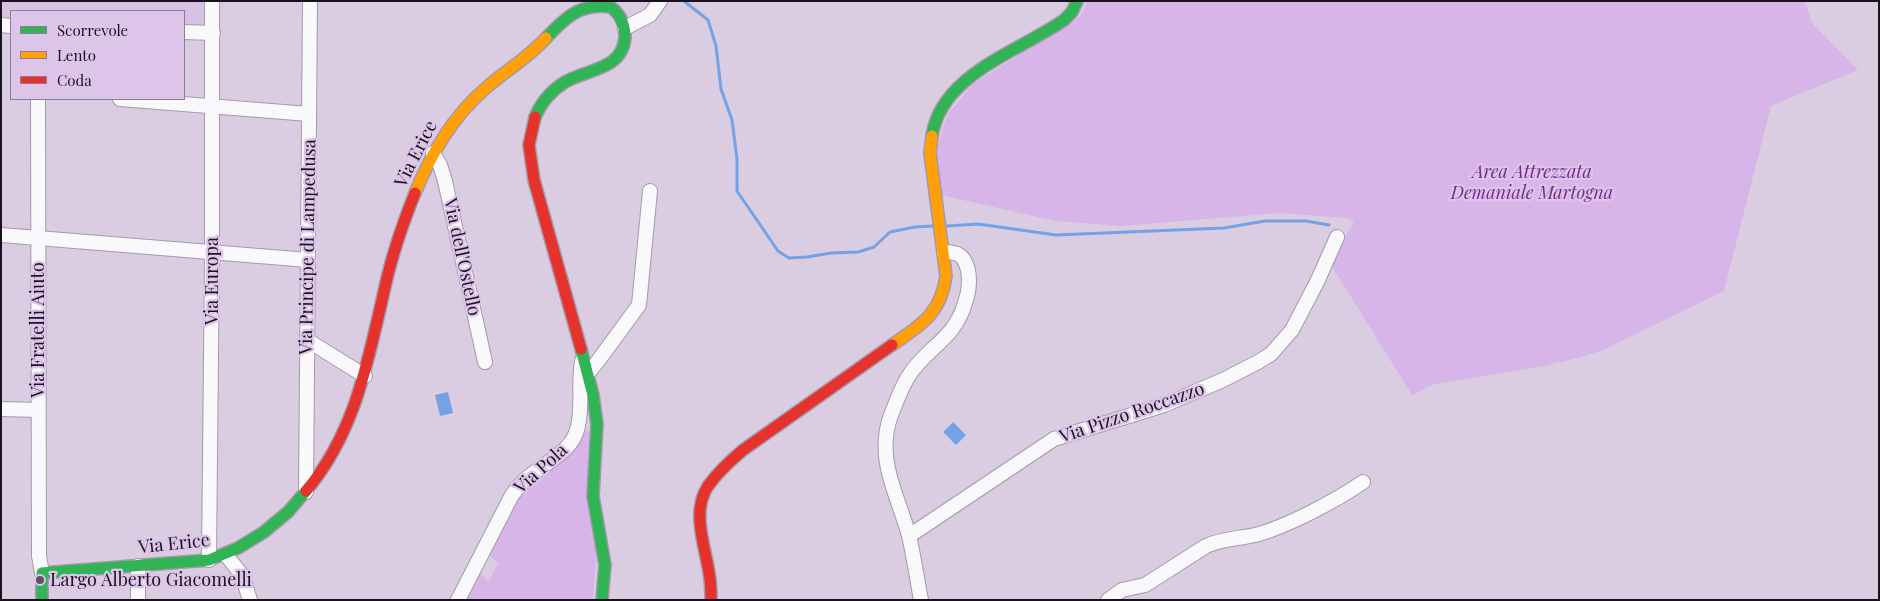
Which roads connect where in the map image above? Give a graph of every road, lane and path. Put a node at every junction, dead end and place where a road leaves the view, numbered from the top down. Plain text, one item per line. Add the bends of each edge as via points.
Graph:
1 (212, 1) edge
2 (310, 1) edge
3 (1077, 1) edge
4 (660, 2) edge
5 (625, 28) junction
6 (185, 32) edge
7 (213, 33) junction
8 (38, 100) edge
9 (133, 100) edge
10 (212, 106) junction
11 (310, 114) junction
12 (433, 153) junction
13 (650, 191) dead end
14 (1, 235) edge
15 (1337, 237) dead end
16 (38, 238) junction
17 (212, 252) junction
18 (944, 252) junction
19 (308, 260) junction
20 (307, 340) junction
21 (582, 358) junction
22 (486, 362) dead end
23 (588, 373) junction
24 (365, 376) junction
25 (1, 409) edge
26 (38, 410) junction
27 (1363, 482) dead end
28 (306, 492) junction
29 (909, 536) junction
30 (226, 555) junction
31 (209, 560) junction
32 (138, 566) junction
33 (45, 569) junction
34 (42, 600) edge
35 (138, 600) edge
36 (250, 600) edge
37 (458, 600) edge
38 (602, 600) edge
39 (711, 600) edge
40 (921, 600) edge
41 (1108, 600) edge

1 - 7 street, Via Europa
2 - 11 street, Via Principe di Lampedusa
3 - 18 main road via 1063,21 977,71 944,103 934,123 930,143
4 - 5 street via 650,15
5 - 12 main road, Via Erice via 618,14 604,4 588,2 573,8 544,41 468,104
5 - 21 main road via 620,56 609,65 576,76 556,88 540,107 529,138 530,159 541,209
6 - 7 street
7 - 10 street, Via Europa
8 - 16 street, Via Fratelli Aiuto
9 - 10 street
10 - 11 street
10 - 17 street, Via Europa
11 - 19 street, Via Principe di Lampedusa
12 - 22 street, Via dell'Ostello via 445,181
12 - 24 main road, Via Erice via 415,191 388,273
13 - 23 street via 639,305
14 - 16 street
15 - 29 street, Via Pizzo Roccazzo via 1292,330 1270,354 1223,380 1164,405 1054,439
16 - 17 street
16 - 26 street, Via Fratelli Aiuto
17 - 19 street
17 - 31 street, Via Europa
18 - 29 street via 957,252 965,260 969,275 963,312 952,331 908,378 886,432 886,464
18 - 39 main road via 944,290 929,318 743,450 707,487 698,513 698,524
19 - 20 street, Via Principe di Lampedusa
20 - 24 street
20 - 28 street, Via Principe di Lampedusa
21 - 23 main road
21 - 37 street, Via Pola via 578,429 567,448 525,480 512,495
23 - 38 main road via 597,424 593,496 605,565
24 - 28 main road, Via Erice via 354,411 340,439
25 - 26 street
26 - 33 street, Via Fratelli Aiuto
27 - 41 street via 1283,525 1206,546 1145,585 1122,590
28 - 30 main road, Via Erice via 278,522
29 - 40 street
30 - 31 main road, Via Erice
30 - 36 street via 242,575
31 - 32 main road, Via Erice
32 - 33 main road, Via Erice
32 - 35 street
33 - 34 main road

